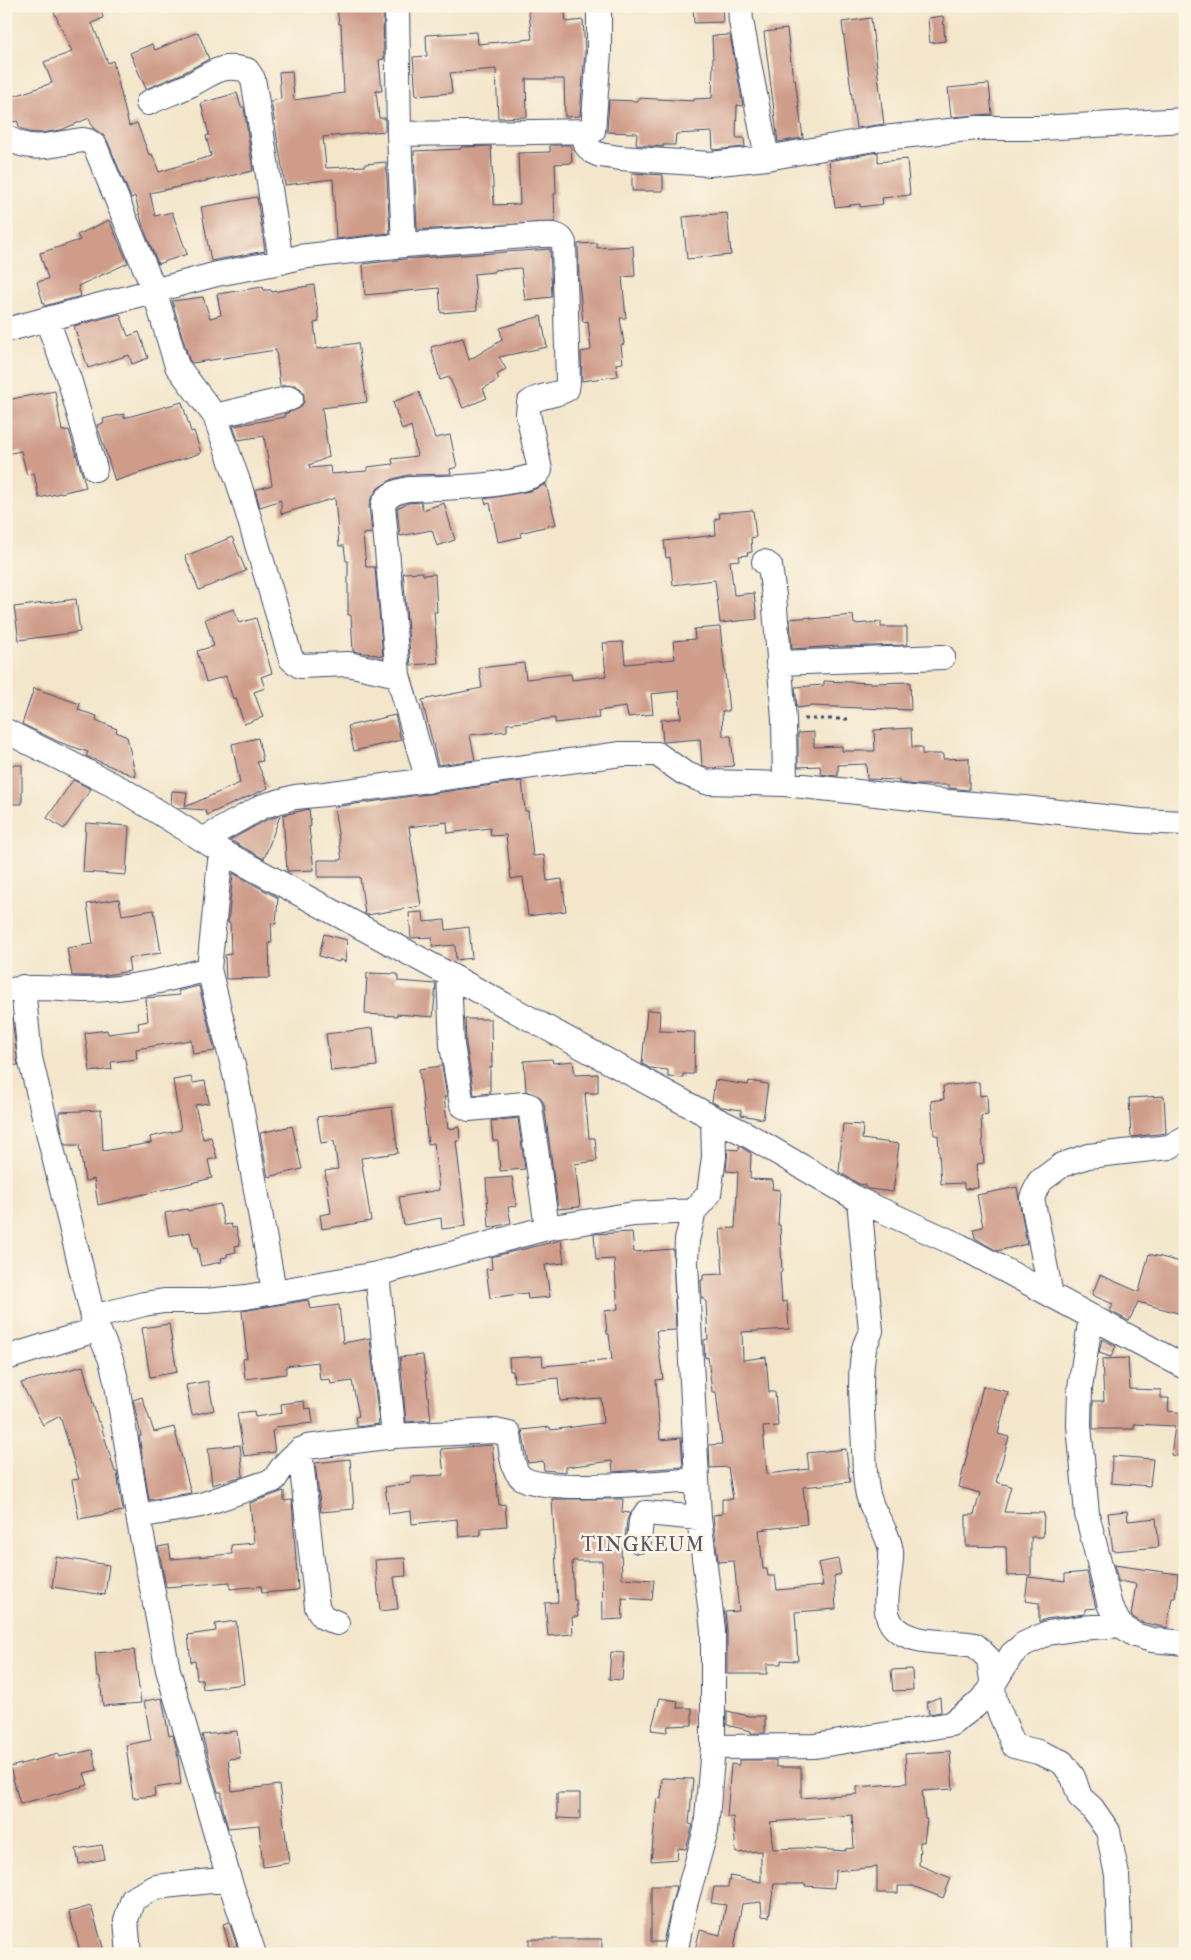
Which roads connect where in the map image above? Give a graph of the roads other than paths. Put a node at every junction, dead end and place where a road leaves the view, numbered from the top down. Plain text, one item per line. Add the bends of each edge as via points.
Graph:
1 (398, 6) edge
2 (599, 6) edge
3 (740, 6) edge
4 (148, 103) dead end
5 (1185, 120) edge
6 (593, 131) junction
7 (399, 134) junction
8 (6, 136) edge
9 (767, 158) junction
10 (404, 244) junction
11 (281, 262) junction
12 (154, 290) junction
13 (47, 320) junction
14 (6, 330) edge
15 (291, 398) dead end
16 (215, 416) junction
17 (95, 469) dead end
18 (764, 562) dead end
19 (942, 657) dead end
20 (778, 663) junction
21 (398, 675) junction
22 (6, 731) edge
23 (428, 781) junction
24 (785, 784) junction
25 (1185, 823) edge
26 (212, 845) junction
27 (209, 969) junction
28 (449, 974) junction
29 (15, 989) edge
30 (713, 1118) junction
31 (1185, 1138) edge
32 (860, 1200) junction
33 (694, 1211) junction
34 (547, 1228) junction
35 (377, 1274) junction
36 (274, 1291) junction
37 (1051, 1295) junction
38 (93, 1317) junction
39 (1091, 1317) junction
40 (6, 1358) edge
41 (1185, 1367) edge
42 (394, 1436) junction
43 (300, 1450) junction
44 (696, 1480) junction
45 (138, 1516) junction
46 (699, 1518) junction
47 (639, 1541) dead end
48 (337, 1622) dead end
49 (1120, 1625) junction
50 (1185, 1643) edge
51 (993, 1685) junction
52 (713, 1747) junction
53 (229, 1879) junction
54 (129, 1954) edge
55 (254, 1954) edge
56 (675, 1954) edge
57 (1120, 1954) edge

1 - 7 street
2 - 6 street
3 - 9 street
4 - 11 street via 217,69 234,66 247,70 252,79 259,115
5 - 9 street via 977,128 874,139
6 - 7 street
6 - 9 street via 585,139 586,145 590,151 600,155 710,164
7 - 10 street
8 - 12 street via 16,144 28,147 83,140 95,146
10 - 11 street
10 - 21 street via 540,235 562,238 568,382 567,389 561,393 534,398 529,403 528,414 540,470 536,474 503,482 409,489 395,492 385,500
11 - 12 street
12 - 13 street
12 - 16 street via 177,366
13 - 14 street
13 - 17 street via 70,382
15 - 16 street
16 - 21 street via 291,659 300,666 348,664
18 - 20 street via 770,566
19 - 20 street
20 - 24 street via 784,719
21 - 23 street
22 - 26 street via 123,790
23 - 24 street via 621,754 657,754 684,773 706,782
23 - 26 street via 295,797 263,806
24 - 25 street
26 - 27 street
26 - 28 street
27 - 29 street via 131,987
27 - 36 street via 236,1078
28 - 30 street
28 - 34 street via 452,1045 462,1105 469,1109 530,1106
29 - 38 street
30 - 32 street
30 - 33 street via 714,1157 710,1194
31 - 37 street via 1169,1147 1088,1156 1062,1165 1039,1182 1032,1198
32 - 37 street via 960,1246
32 - 51 street via 871,1331 864,1349 862,1378 866,1468 868,1496 891,1549 886,1606 888,1618 894,1628 905,1636 975,1645 990,1659
33 - 34 street via 634,1214
33 - 44 street via 687,1240 686,1263
34 - 35 street
35 - 36 street
35 - 42 street
36 - 38 street via 206,1301 150,1303
37 - 39 street
38 - 40 street via 92,1331
38 - 45 street via 117,1384
39 - 41 street
39 - 49 street via 1079,1397 1086,1514 1110,1606
42 - 43 street
42 - 44 street via 495,1431 510,1434 520,1477 546,1486
43 - 45 street via 283,1465 274,1480 201,1505
43 - 48 street via 317,1607 323,1618
44 - 46 street
45 - 53 street via 166,1658
46 - 47 street via 646,1513 641,1521
46 - 52 street via 713,1630
49 - 50 street via 1135,1635 1152,1640
49 - 51 street via 1048,1633 1024,1644 1012,1654
51 - 52 street via 975,1706 951,1724 815,1746
51 - 57 street via 995,1702 1014,1746 1062,1762 1073,1777 1080,1797 1108,1831 1117,1875
52 - 56 street via 706,1830
53 - 54 street via 156,1887 133,1900 126,1920
53 - 55 street

